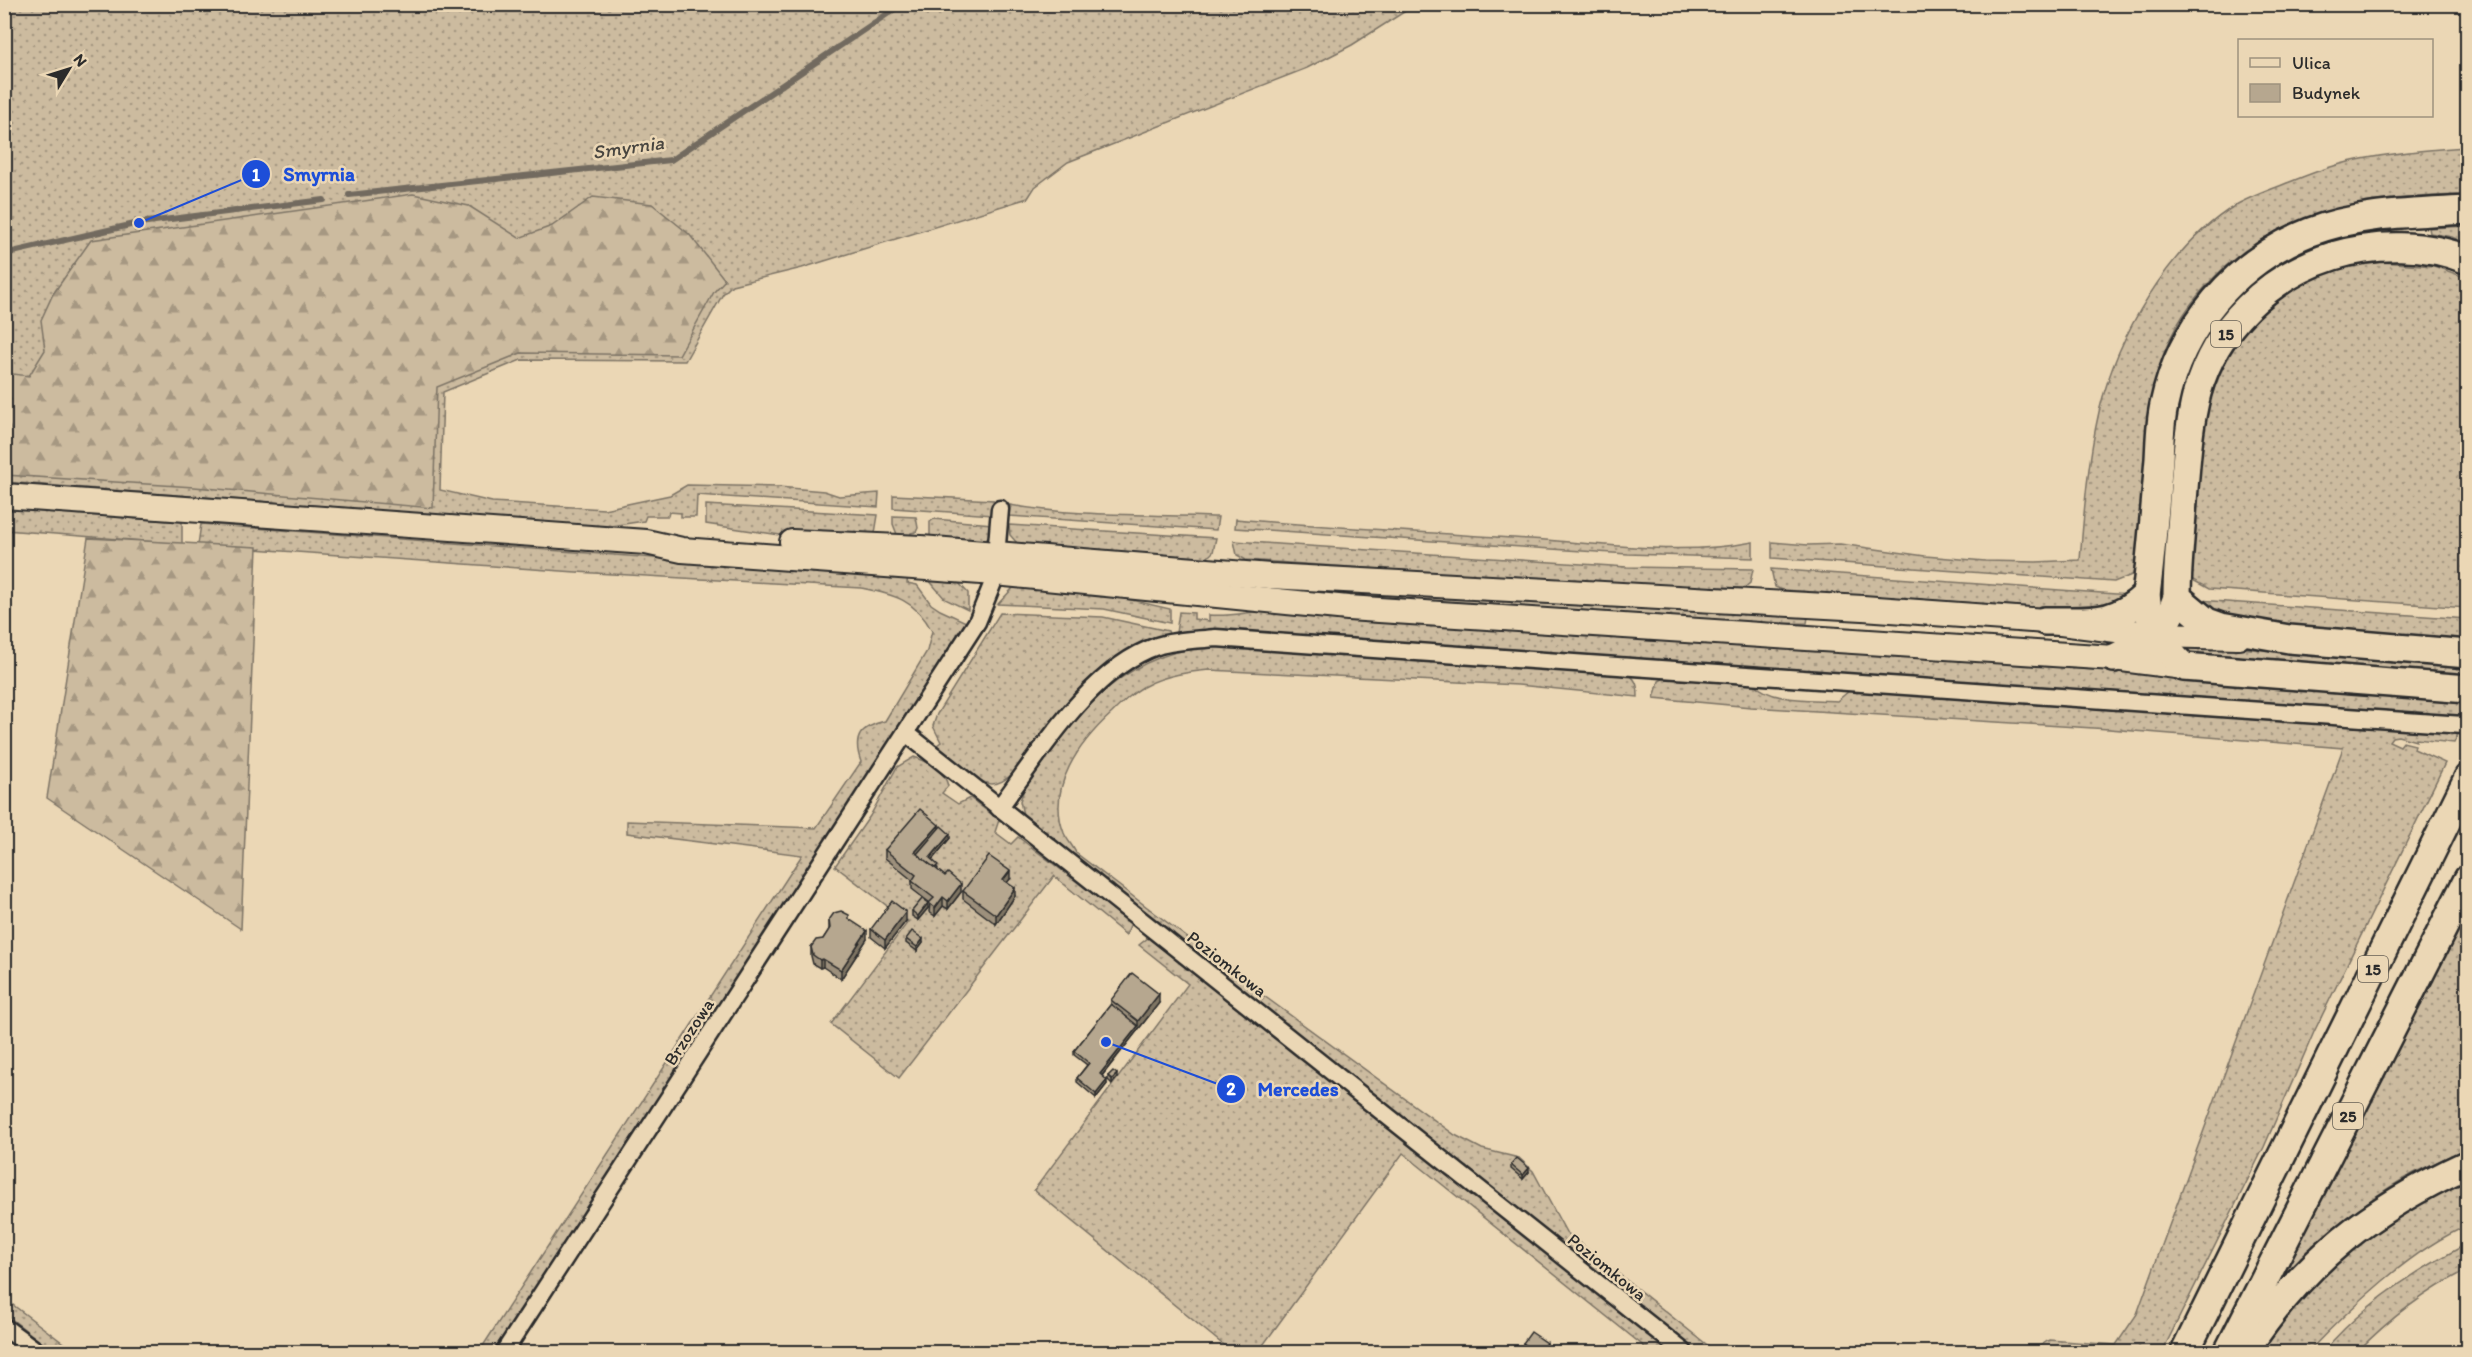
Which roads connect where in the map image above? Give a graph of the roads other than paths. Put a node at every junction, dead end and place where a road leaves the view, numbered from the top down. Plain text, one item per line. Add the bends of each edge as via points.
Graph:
1 (2468, 210) edge
2 (2468, 260) edge
3 (4, 496) edge
4 (1000, 509) dead end
5 (996, 564) junction
6 (2146, 595) junction
7 (2177, 597) junction
8 (2045, 621) junction
9 (2156, 635) junction
10 (2289, 639) junction
11 (2468, 654) edge
12 (2114, 658) junction
13 (2184, 667) junction
14 (2468, 689) edge
15 (2463, 724) dead end
16 (906, 733) junction
17 (2468, 778) edge
18 (999, 808) junction
19 (2468, 879) edge
20 (2468, 1164) edge
21 (4, 1327) edge
22 (38, 1353) edge
23 (504, 1353) edge
24 (1684, 1353) edge
25 (2185, 1353) edge
26 (2228, 1353) edge
27 (2244, 1353) edge

1 - 6 main road via 2362,219 2311,231 2245,269 2214,301 2180,354 2164,406
2 - 7 main road, 15 via 2422,249 2352,250 2298,270 2261,293 2247,308 2211,358 2198,391 2189,434
3 - 5 main road via 646,542 682,538 921,548
4 - 5 street
5 - 8 main road via 1246,574
5 - 12 main road via 1348,608
5 - 16 street via 981,615
6 - 8 main road via 2128,611 2105,620
6 - 9 main road
7 - 9 main road via 2171,617
7 - 10 main road via 2207,622
8 - 9 main road
9 - 10 main road
9 - 12 main road
9 - 13 main road
10 - 11 main road
12 - 13 main road
13 - 14 main road
15 - 18 street via 1216,638 1156,647 1107,675 1079,703
16 - 18 street, Poziomkowa
16 - 23 street, Brzozowa
17 - 25 main road, 15
18 - 24 street, Poziomkowa
19 - 26 main road, 25
20 - 27 main road via 2399,1199 2329,1250 2271,1311
21 - 22 street

